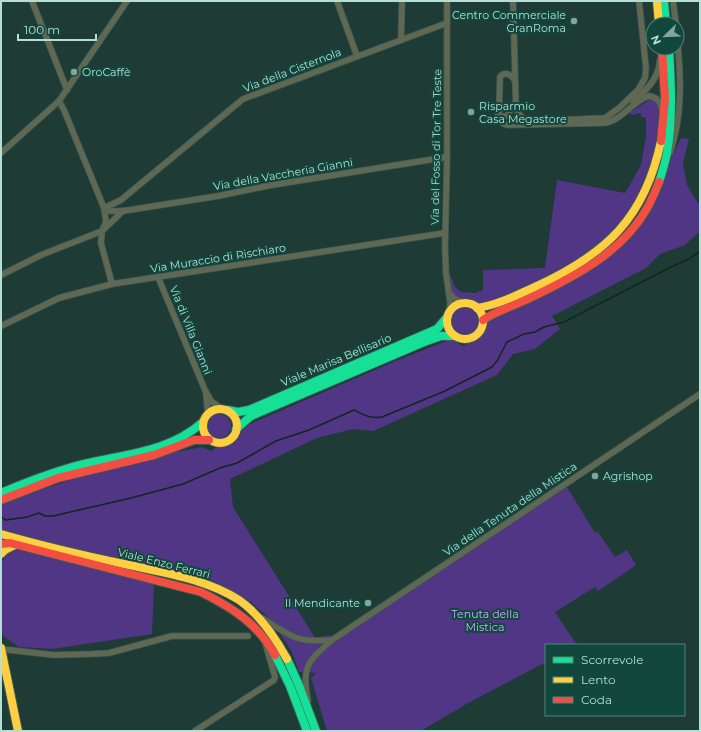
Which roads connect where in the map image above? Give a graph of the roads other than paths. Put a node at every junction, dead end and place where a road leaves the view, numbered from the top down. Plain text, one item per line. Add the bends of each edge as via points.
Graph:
1 (32, 1) edge
2 (127, 1) edge
3 (337, 1) edge
4 (402, 1) edge
5 (447, 1) edge
6 (513, 1) edge
7 (657, 1) edge
8 (664, 1) edge
9 (673, 1) edge
10 (640, 2) edge
11 (660, 16) edge
12 (660, 16) edge
13 (675, 16) edge
14 (447, 24) junction
15 (401, 40) junction
16 (357, 56) junction
17 (660, 56) edge
18 (661, 56) edge
19 (670, 56) edge
20 (678, 56) edge
21 (514, 79) junction
22 (67, 90) junction
23 (59, 101) junction
24 (515, 102) junction
25 (498, 112) junction
26 (605, 118) junction
27 (663, 126) junction
28 (1, 153) edge
29 (447, 158) junction
30 (661, 180) junction
31 (119, 201) junction
32 (104, 208) junction
33 (123, 211) junction
34 (102, 231) junction
35 (445, 233) junction
36 (1, 275) edge
37 (158, 277) junction
38 (112, 284) junction
39 (449, 292) junction
40 (462, 303) junction
41 (477, 308) junction
42 (449, 314) junction
43 (483, 320) junction
44 (1, 326) edge
45 (455, 336) junction
46 (205, 390) junction
47 (700, 394) edge
48 (224, 410) junction
49 (208, 414) junction
50 (203, 422) junction
51 (236, 428) junction
52 (210, 440) junction
53 (1, 493) edge
54 (1, 500) edge
55 (1, 534) edge
56 (1, 544) edge
57 (15, 545) junction
58 (1, 554) edge
59 (253, 612) junction
60 (248, 636) dead end
61 (264, 636) junction
62 (332, 640) junction
63 (1, 649) edge
64 (310, 715) junction
65 (18, 731) edge
66 (195, 731) edge
67 (307, 731) edge
68 (316, 731) edge

1 - 22 street
2 - 22 street
3 - 16 street
4 - 15 street
5 - 14 street, Via del Fosso di Tor Tre Teste
6 - 21 street
7 - 11 main road
8 - 12 main road
9 - 13 street
10 - 26 street via 646,62 645,78 626,102
14 - 15 street, Via della Cisternola
14 - 29 street, Via del Fosso di Tor Tre Teste
15 - 16 street, Via della Cisternola
16 - 31 street, Via della Cisternola via 243,99
17 - 26 street via 659,69 650,85 619,113
18 - 27 main road via 665,90
19 - 30 main road via 672,111 669,144
20 - 30 street via 679,113 674,141
21 - 24 street
21 - 25 street via 506,73 500,77
22 - 23 street
23 - 28 street
23 - 32 street
24 - 25 street via 507,116 502,117
24 - 26 street via 519,115 528,121
25 - 27 street via 499,121 508,125 604,123 616,119 642,99 652,96 661,104
27 - 41 main road via 647,190 634,213 614,237 564,274 493,305
29 - 33 street, Via della Vaccheria Gianni
29 - 35 street, Via del Fosso di Tor Tre Teste
30 - 43 main road via 654,197 637,223 621,242 602,258 555,286
31 - 32 street, Via della Cisternola
31 - 33 street
32 - 33 street, Via della Vaccheria Gianni via 109,211
32 - 34 street via 106,224
33 - 34 street
34 - 36 street via 40,255
34 - 38 street via 101,243
35 - 37 street, Via Muraccio di Rischiaro
35 - 39 street, Via del Fosso di Tor Tre Teste
37 - 38 street, Via Muraccio di Rischiaro
37 - 46 street, Via di Villa Gianni
38 - 44 street, Via Muraccio di Rischiaro via 59,298
39 - 40 street
39 - 42 street, Via del Fosso di Tor Tre Teste
40 - 41 main road
40 - 42 main road
41 - 43 main road
42 - 45 main road via 448,327
42 - 48 main road, Viale Marisa Bellisario via 437,329 248,410
43 - 45 main road via 476,335 465,339
45 - 51 main road, Viale Marisa Bellisario via 441,336 424,342 251,416
46 - 48 street, Via di Villa Gianni via 211,401
46 - 49 street, Via di Villa Gianni
47 - 62 street, Via della Tenuta della Mistica
48 - 49 main road via 214,410
48 - 51 main road via 235,418
49 - 50 main road
50 - 52 main road via 204,432
50 - 53 main road via 194,432 161,446 68,468
51 - 52 main road via 231,438 225,442
52 - 54 main road via 194,440 154,455 58,478
55 - 59 main road, Viale Enzo Ferrari via 202,582 232,596
56 - 57 main road, Viale Enzo Ferrari via 8,542
57 - 58 main road
57 - 61 main road, Viale Enzo Ferrari via 201,592 233,607
59 - 62 street via 298,639
59 - 64 main road, Viale Enzo Ferrari via 289,660
60 - 63 street via 172,636 108,653 91,654 54,654
61 - 66 street via 274,680
61 - 67 main road, Viale Enzo Ferrari via 281,663
62 - 64 street, Via della Tenuta della Mistica via 311,660 306,672
63 - 65 main road
64 - 68 main road, Viale Enzo Ferrari

